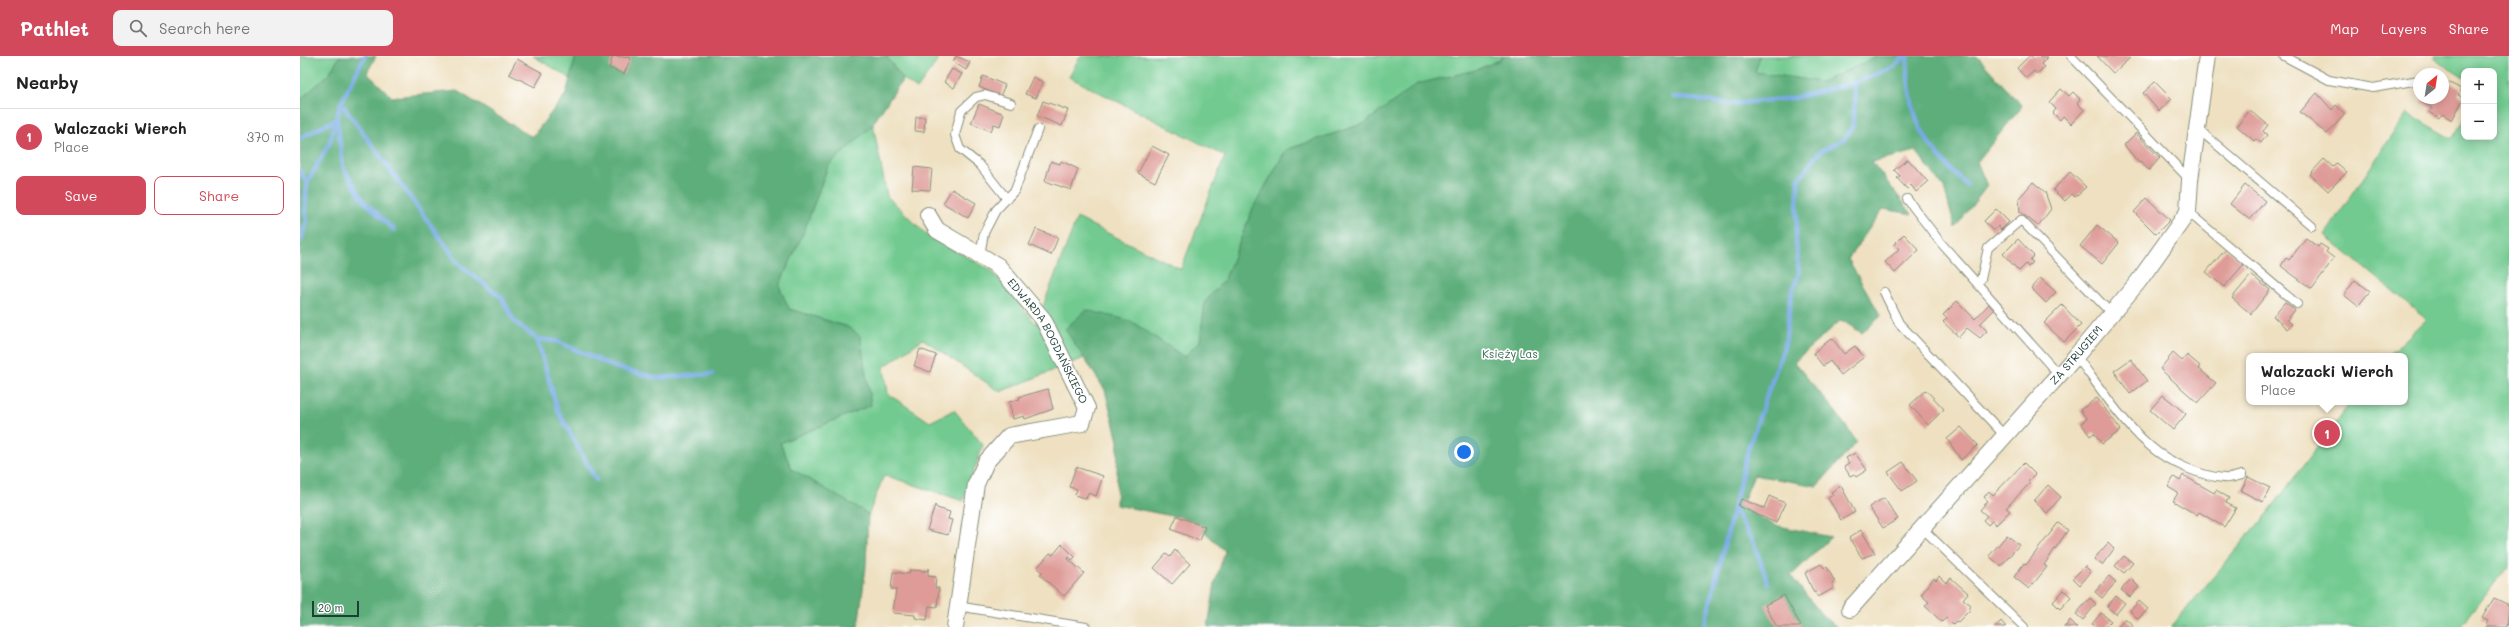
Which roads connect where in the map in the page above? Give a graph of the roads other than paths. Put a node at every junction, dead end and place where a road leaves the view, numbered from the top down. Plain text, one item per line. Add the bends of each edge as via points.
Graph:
1 (2071, 56) edge
2 (2207, 56) edge
3 (2284, 56) edge
4 (2413, 81) edge
5 (1012, 102) dead end
6 (2197, 128) junction
7 (1038, 129) dead end
8 (2190, 180) junction
9 (1007, 199) junction
10 (1907, 199) dead end
11 (2188, 212) junction
12 (928, 215) dead end
13 (2312, 226) dead end
14 (980, 255) junction
15 (1980, 279) dead end
16 (1884, 292) dead end
17 (2297, 304) dead end
18 (2111, 313) junction
19 (2076, 356) junction
20 (2059, 375) junction
21 (2005, 436) junction
22 (2242, 475) dead end
23 (1922, 528) junction
24 (957, 606) junction
25 (1850, 609) dead end
26 (955, 627) edge
27 (1086, 627) edge
28 (2024, 627) edge

1 - 8 lane
2 - 6 street
3 - 4 lane via 2329,80 2373,88
5 - 9 lane via 985,95 976,97 960,111 955,135 960,149 980,165
6 - 8 street
6 - 13 lane
7 - 9 lane via 1015,190
8 - 11 street
9 - 14 lane via 996,210 984,233
10 - 20 lane via 1941,243
11 - 17 lane
11 - 18 street, ZA STRUGIEM via 2138,282
12 - 14 street, EDWARDA BOGDAŃSKIEGO via 937,230
14 - 24 street, EDWARDA BOGDAŃSKIEGO via 998,266 1043,319 1087,408 1082,423 1009,436 986,462 976,484
15 - 18 lane via 1988,248 2021,220
16 - 21 lane via 1898,323
18 - 19 street, ZA STRUGIEM
19 - 20 street, ZA STRUGIEM
19 - 22 lane via 2150,446 2172,460 2202,473 2226,479
20 - 21 street, ZA STRUGIEM
21 - 23 street, ZA STRUGIEM
23 - 25 street, ZA STRUGIEM
23 - 28 lane
24 - 26 street, EDWARDA BOGDAŃSKIEGO
24 - 27 lane

